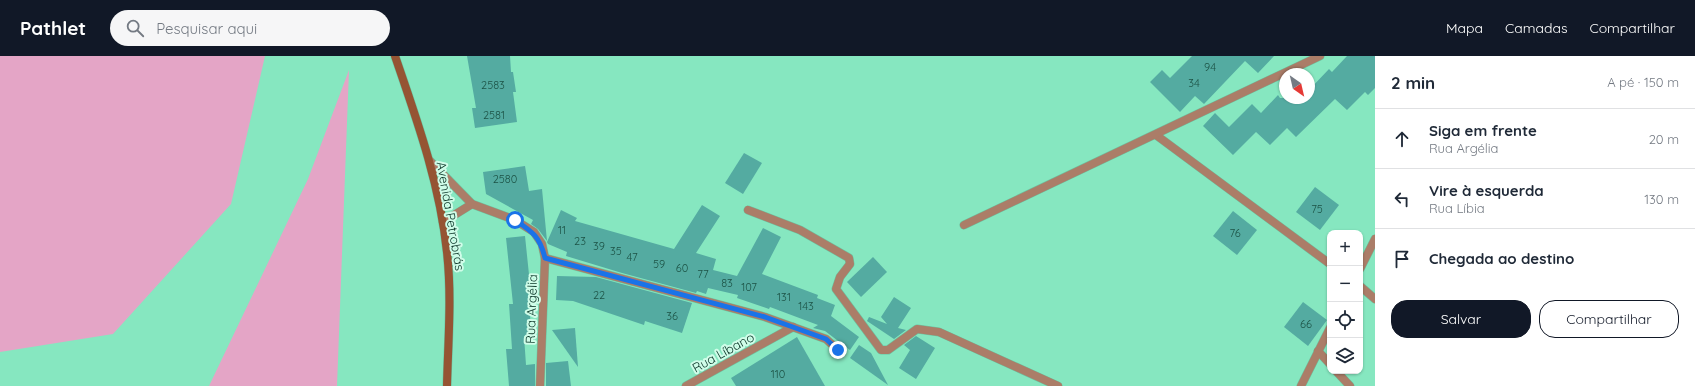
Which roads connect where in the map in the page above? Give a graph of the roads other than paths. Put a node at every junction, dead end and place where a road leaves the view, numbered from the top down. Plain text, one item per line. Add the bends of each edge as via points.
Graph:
1 (395, 56) edge
2 (1320, 56) edge
3 (1156, 135) junction
4 (430, 161) junction
5 (472, 204) junction
6 (748, 210) dead end
7 (443, 222) junction
8 (964, 225) dead end
9 (1375, 239) edge
10 (545, 258) junction
11 (1327, 262) edge
12 (1362, 266) edge
13 (1363, 289) edge
14 (1375, 299) edge
15 (792, 327) junction
16 (1327, 334) edge
17 (838, 350) dead end
18 (1318, 351) junction
19 (1327, 361) edge
20 (1339, 374) edge
21 (446, 386) edge
22 (540, 386) edge
23 (686, 386) edge
24 (1058, 386) edge
25 (1301, 386) edge
26 (1350, 386) edge

1 - 4 main road, Avenida Petrobrás
2 - 3 street
3 - 8 street
3 - 11 street
4 - 5 street, Rua Argélia
4 - 7 main road, Avenida Petrobrás
5 - 7 street
5 - 10 street, Rua Argélia via 515,220 534,232 542,244
6 - 24 street via 800,230 849,258 850,264 836,289 881,350 888,350 917,328 939,332
7 - 21 main road, Avenida Petrobrás via 450,279
9 - 12 street
10 - 15 street via 765,317
10 - 22 street, Rua Argélia
13 - 14 street
15 - 17 street via 826,339
15 - 23 street, Rua Líbano
16 - 18 street
18 - 19 street
18 - 25 street
20 - 26 street

